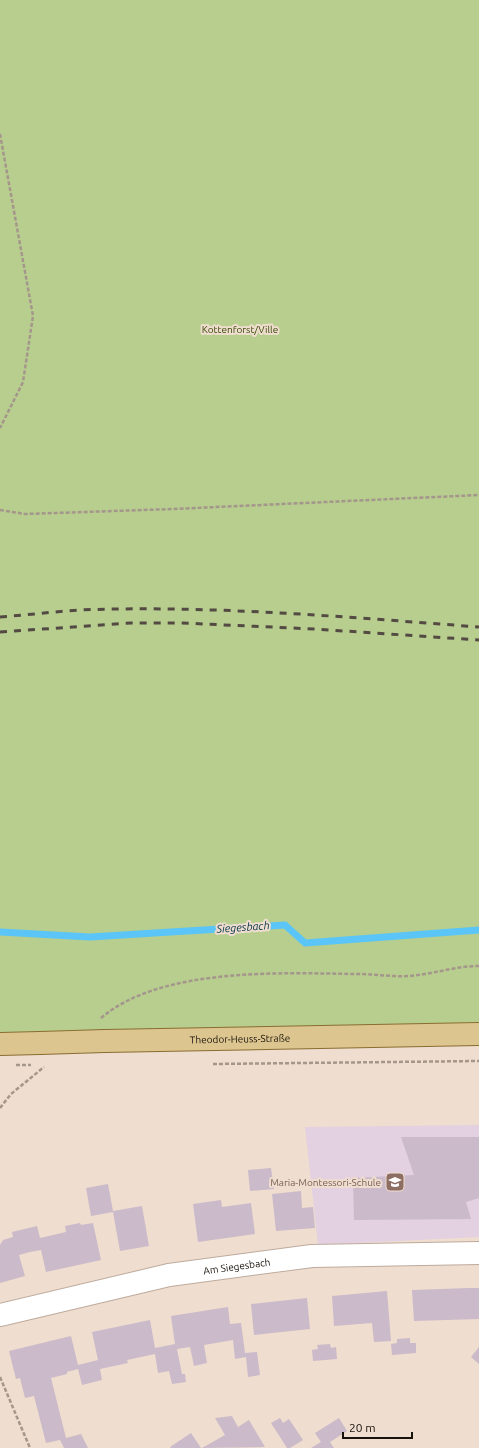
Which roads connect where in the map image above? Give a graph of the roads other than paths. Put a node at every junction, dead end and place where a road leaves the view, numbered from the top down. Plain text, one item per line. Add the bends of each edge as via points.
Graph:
1 (479, 1034) edge
2 (0, 1044) edge
3 (479, 1253) edge
4 (0, 1315) edge

1 - 2 main road, Theodor-Heuss-Straße, bridge
3 - 4 street, Am Siegesbach via 312,1256 169,1275

